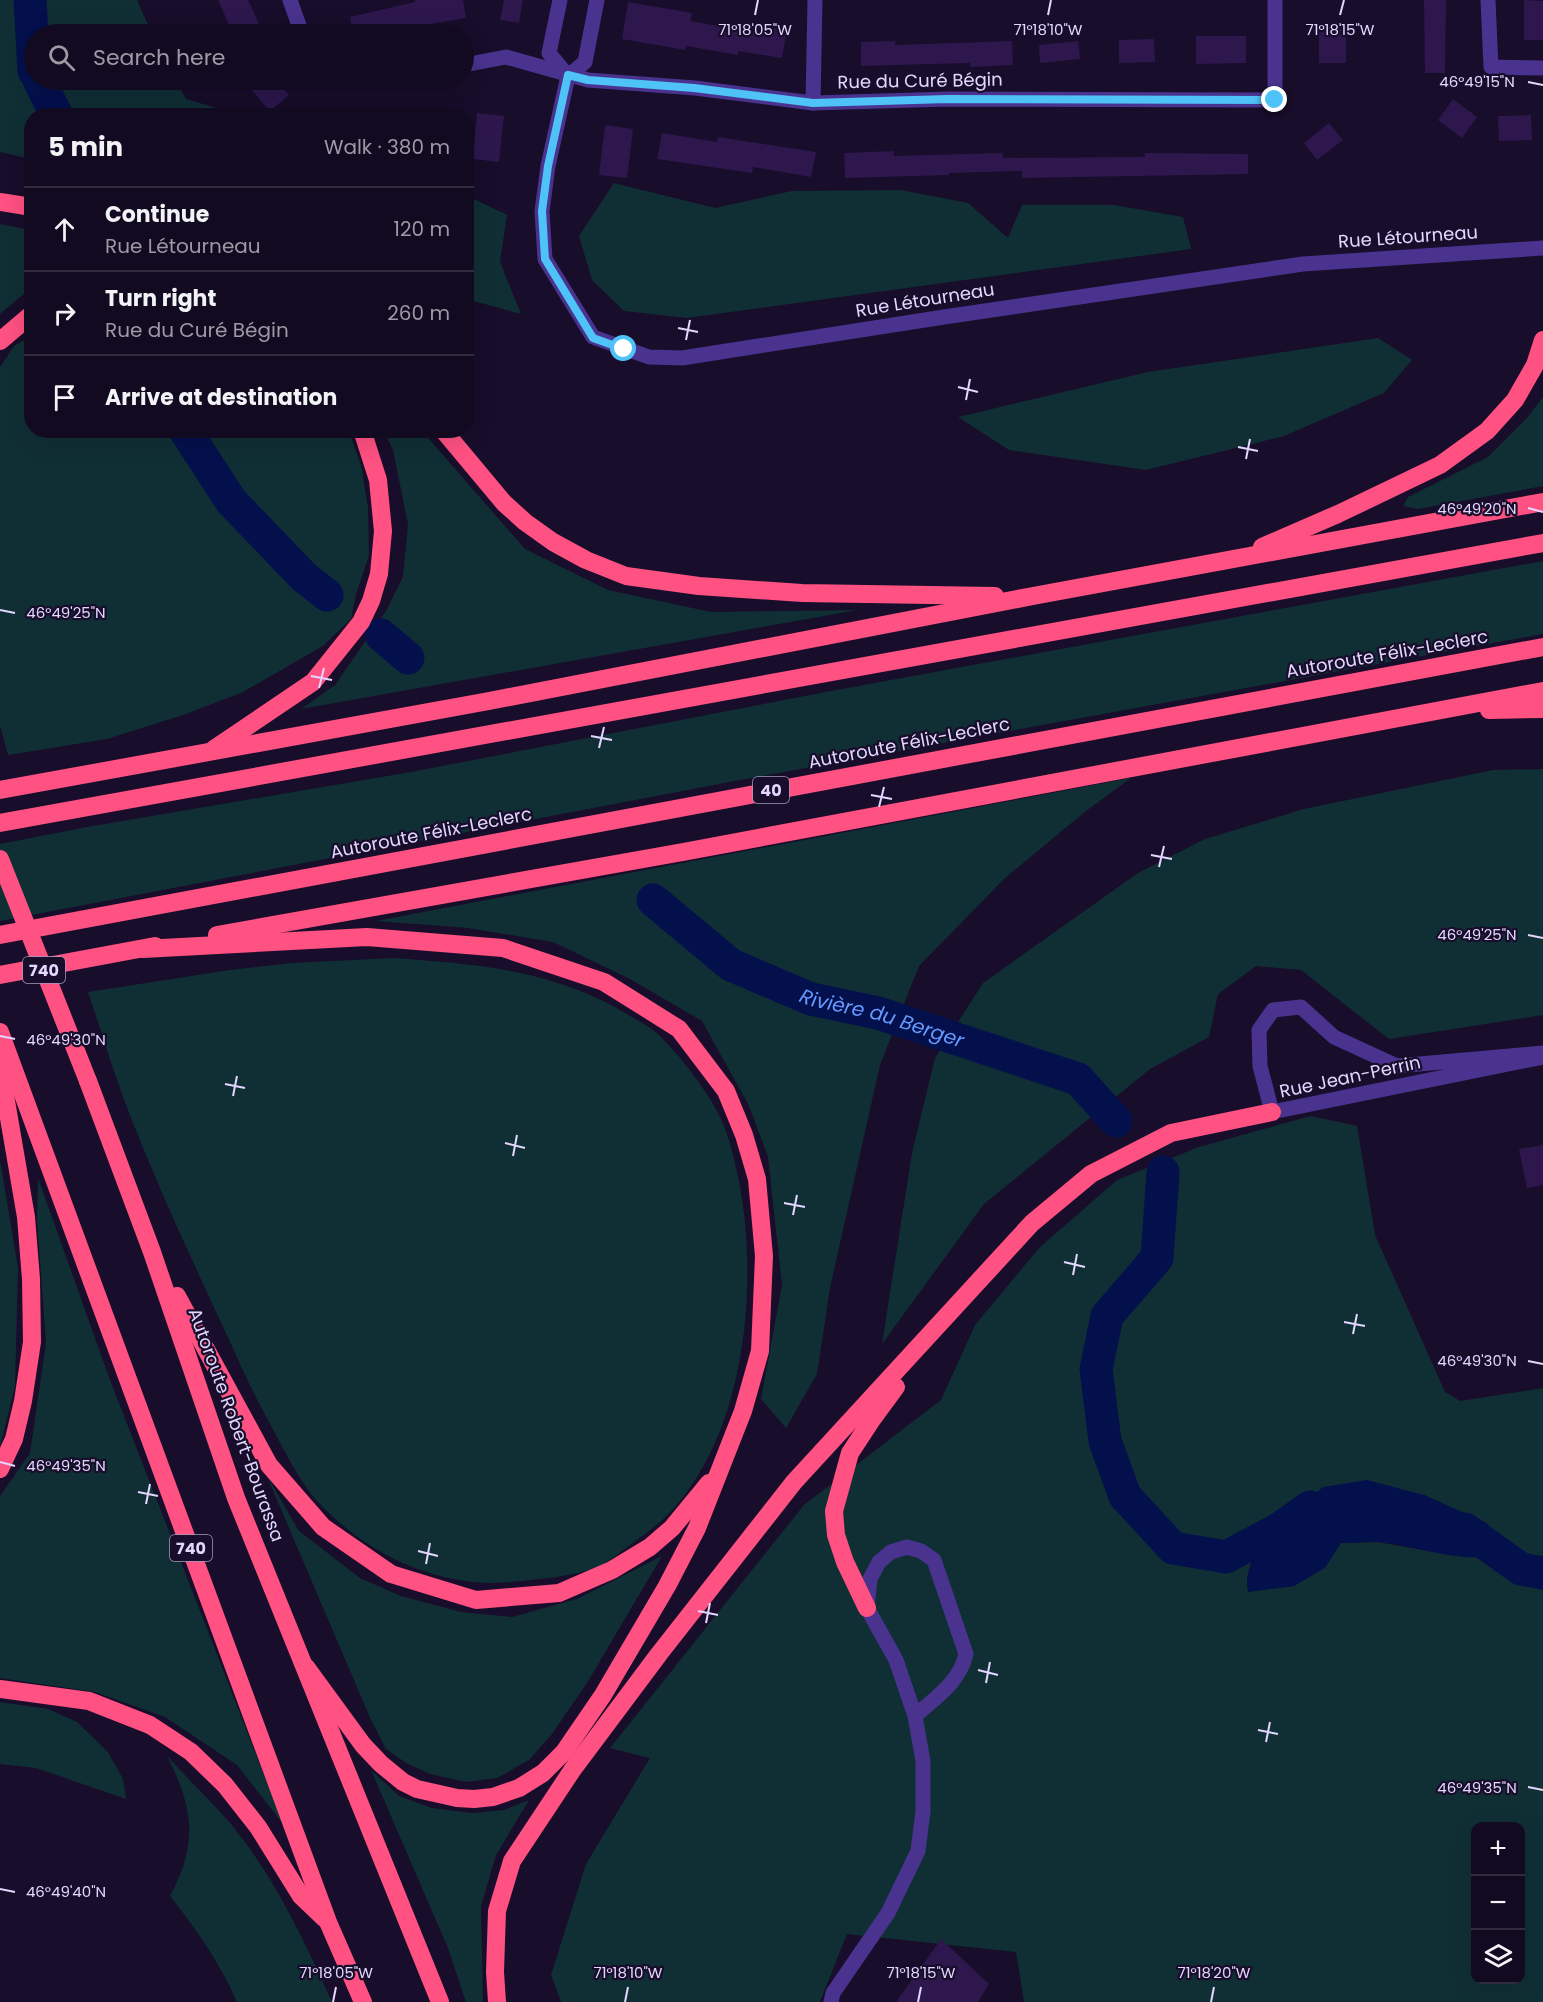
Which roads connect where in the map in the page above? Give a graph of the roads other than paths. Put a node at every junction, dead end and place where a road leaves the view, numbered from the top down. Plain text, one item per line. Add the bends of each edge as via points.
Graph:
1 (290, 0) edge
2 (560, 0) edge
3 (597, 0) edge
4 (815, 0) edge
5 (1275, 0) edge
6 (1488, 0) edge
7 (298, 24) edge
8 (474, 63) edge
9 (1543, 68) edge
10 (568, 75) junction
11 (813, 103) junction
12 (0, 202) edge
13 (24, 206) edge
14 (1543, 248) edge
15 (24, 321) edge
16 (1543, 340) edge
17 (0, 341) edge
18 (365, 438) edge
19 (450, 438) edge
20 (1543, 502) edge
21 (1543, 543) edge
22 (1230, 561) junction
23 (1033, 596) junction
24 (1543, 647) edge
25 (1543, 691) edge
26 (1543, 709) edge
27 (1437, 711) junction
28 (210, 752) junction
29 (0, 790) edge
30 (0, 823) edge
31 (0, 859) edge
32 (0, 935) edge
33 (143, 949) junction
34 (0, 975) edge
35 (0, 1032) edge
36 (1543, 1055) edge
37 (0, 1066) edge
38 (1272, 1112) junction
39 (152, 1251) junction
40 (957, 1305) junction
41 (722, 1467) junction
42 (0, 1469) edge
43 (867, 1608) junction
44 (306, 1667) junction
45 (0, 1689) edge
46 (915, 1716) junction
47 (328, 1922) junction
48 (363, 2002) edge
49 (440, 2002) edge
50 (497, 2002) edge
51 (831, 2002) edge

1 - 7 street
2 - 10 street via 549,53
3 - 10 street via 585,62
4 - 11 street
5 - 11 street, Rue du Curé Bégin via 1275,100 948,99
6 - 9 street via 1491,67
8 - 10 street, Rue du Curé Bégin via 506,57
10 - 11 street, Rue du Curé Bégin
10 - 14 street, Rue Létourneau via 542,211 545,259 593,338 649,357 682,358 1303,264
12 - 13 highway
15 - 17 highway
16 - 22 highway via 1535,365 1515,400 1488,431 1440,465
18 - 28 highway via 378,480 383,531 379,574 361,622 313,682
19 - 23 highway via 525,522 586,560 626,576 699,586 802,592
20 - 22 highway
21 - 30 highway
22 - 23 highway
23 - 28 highway
24 - 32 highway, Autoroute Félix-Leclerc / 40
25 - 27 highway
26 - 27 highway
27 - 33 highway
28 - 29 highway
31 - 39 highway, Autoroute Robert-Bourassa / 740, bridge
33 - 34 highway
33 - 41 highway via 367,937 503,948 604,982 679,1029 726,1091 757,1179 764,1256 760,1351 744,1411
35 - 47 highway, 740
36 - 38 street, Rue Jean-Perrin
36 - 38 street, Rue Jean-Perrin via 1397,1066 1334,1037 1301,1007 1273,1010 1259,1030 1260,1066
37 - 42 highway via 27,1217 32,1342 14,1439
38 - 40 highway via 1172,1133 1091,1174 1032,1223
39 - 41 highway via 269,1465 323,1527 391,1574 476,1600 559,1593 612,1570 650,1547 672,1528
39 - 44 highway, Autoroute Robert-Bourassa / 740 via 236,1498
40 - 43 highway via 850,1453 834,1511 836,1535
40 - 50 highway via 794,1482 579,1760 512,1861 497,1911
41 - 44 highway via 667,1586 603,1695 564,1752 543,1773 519,1788 474,1799 434,1795 403,1782 363,1745
43 - 46 street via 896,1660
43 - 46 street via 870,1579 891,1551 907,1547 934,1560 966,1654 954,1681
44 - 49 highway, Autoroute Robert-Bourassa / 740
45 - 47 highway via 88,1701 150,1725 191,1752 225,1785 258,1827 301,1896
46 - 51 street via 923,1761 918,1851 888,1913
47 - 48 highway, 740

